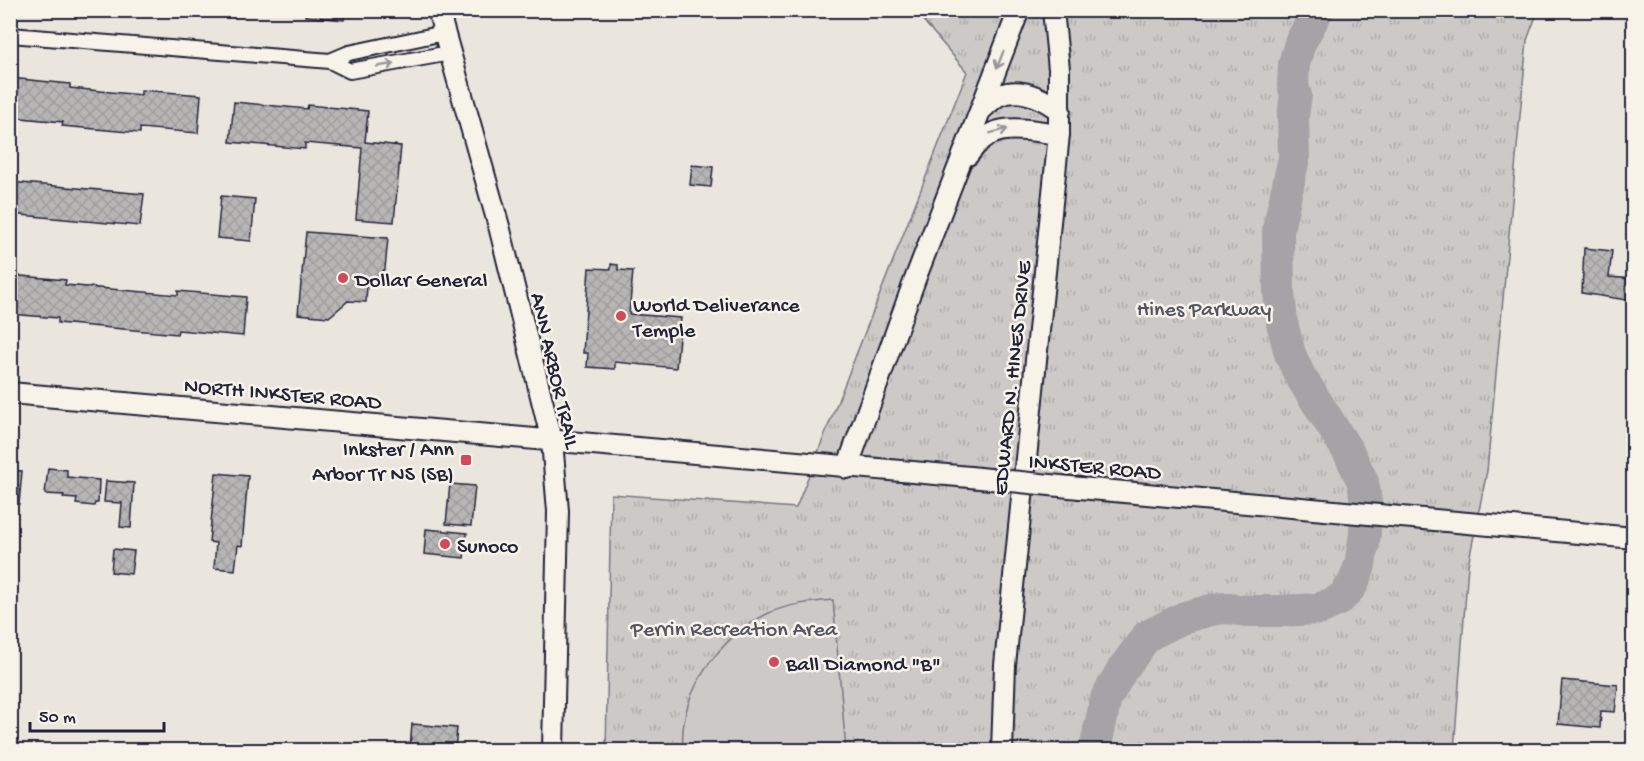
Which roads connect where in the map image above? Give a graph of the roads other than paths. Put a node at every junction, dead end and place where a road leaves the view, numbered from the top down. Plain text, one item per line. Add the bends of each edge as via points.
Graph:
1 (438, 10) edge
2 (1019, 10) edge
3 (1053, 10) edge
4 (444, 33) junction
5 (10, 35) edge
6 (450, 53) junction
7 (330, 61) junction
8 (981, 110) junction
9 (1060, 111) junction
10 (1059, 134) junction
11 (958, 170) junction
12 (10, 393) edge
13 (552, 441) junction
14 (847, 468) junction
15 (1634, 538) edge
16 (553, 750) edge
17 (1002, 750) edge

1 - 4 main road, ANN ARBOR TRAIL
2 -> 8 main road
3 - 9 main road, EDWARD N. HINES DRIVE
4 - 6 main road, ANN ARBOR TRAIL
4 - 7 street via 349,53
5 - 7 street
7 -> 6 street via 350,71
6 - 13 main road, ANN ARBOR TRAIL via 500,230
8 - 9 main road via 1001,94 1015,93 1035,96
8 - 11 main road
9 - 10 main road, EDWARD N. HINES DRIVE
11 -> 10 main road via 974,146 995,130
10 - 17 main road, EDWARD N. HINES DRIVE via 1005,665
11 - 14 main road
12 - 13 main road, NORTH INKSTER ROAD
13 - 14 main road, INKSTER ROAD
13 - 16 main road, ANN ARBOR TRAIL via 558,511
14 - 15 main road, INKSTER ROAD, bridge

